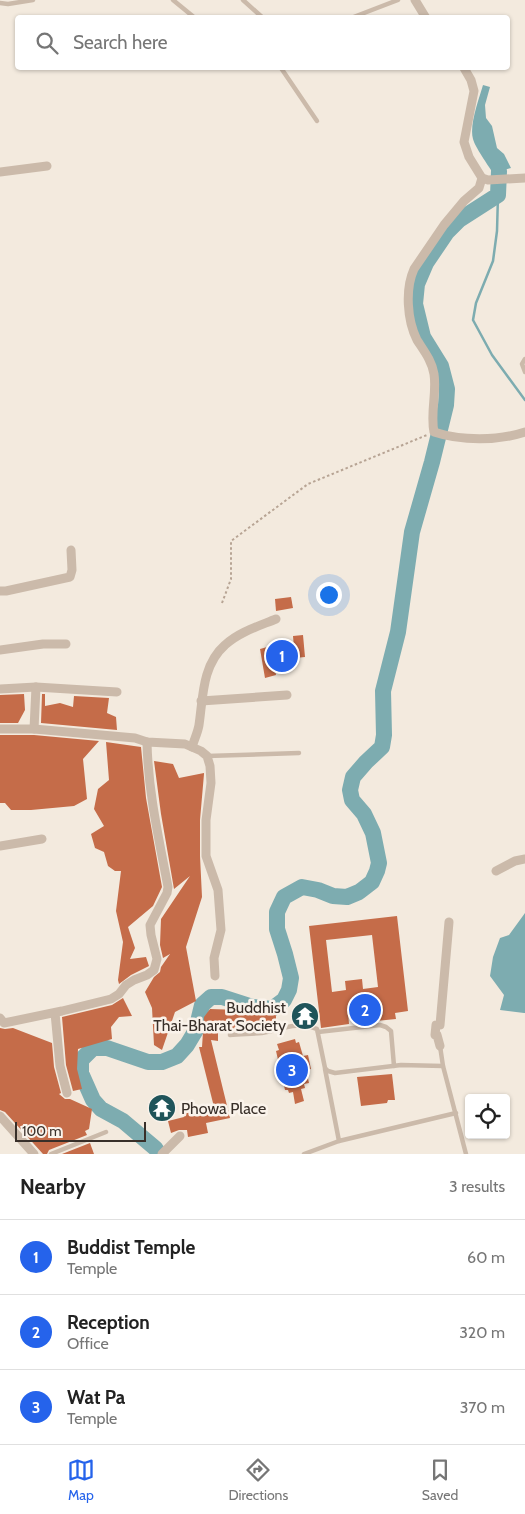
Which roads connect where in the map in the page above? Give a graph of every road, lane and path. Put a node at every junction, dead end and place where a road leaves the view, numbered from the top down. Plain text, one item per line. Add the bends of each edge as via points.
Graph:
1 (33, 0) edge
2 (173, 0) edge
3 (243, 0) edge
4 (398, 0) edge
5 (415, 0) edge
6 (0, 3) edge
7 (191, 15) edge
8 (260, 15) edge
9 (359, 15) edge
10 (424, 15) edge
11 (282, 70) edge
12 (465, 70) edge
13 (317, 121) dead end
14 (47, 166) dead end
15 (0, 172) edge
16 (482, 178) junction
17 (525, 178) edge
18 (525, 359) edge
19 (525, 372) edge
20 (434, 432) junction
21 (525, 432) edge
22 (71, 550) dead end
23 (0, 591) edge
24 (222, 604) dead end
25 (276, 619) dead end
26 (66, 644) dead end
27 (0, 650) edge
28 (36, 687) junction
29 (0, 689) edge
30 (117, 692) dead end
31 (287, 695) dead end
32 (201, 701) junction
33 (0, 729) edge
34 (34, 730) junction
35 (147, 742) junction
36 (192, 747) junction
37 (299, 753) dead end
38 (207, 756) junction
39 (42, 839) dead end
40 (0, 846) edge
41 (525, 859) edge
42 (496, 870) dead end
43 (449, 922) dead end
44 (215, 976) dead end
45 (56, 1012) junction
46 (0, 1018) edge
47 (318, 1032) junction
48 (230, 1035) dead end
49 (440, 1046) joint
50 (394, 1066) junction
51 (444, 1066) junction
52 (324, 1068) junction
53 (67, 1093) dead end
54 (456, 1114) junction
55 (0, 1116) edge
56 (106, 1132) dead end
57 (180, 1136) dead end
58 (339, 1141) junction
59 (34, 1154) edge
60 (51, 1154) edge
61 (163, 1154) edge
62 (304, 1154) edge
63 (466, 1154) edge

1 - 6 lane
2 - 7 lane
3 - 8 lane
4 - 9 lane
5 - 10 street
11 - 13 lane
12 - 16 street via 474,92 464,142
14 - 15 street
16 - 17 street
16 - 20 street via 478,188 444,225 412,274 408,312 413,331 428,357 434,376
18 - 19 lane via 522,364
20 - 21 street via 461,438 495,438
20 - 24 path via 308,484 231,541 231,579
22 - 23 street via 70,577
25 - 32 street via 239,635 224,646 208,672
26 - 27 street
28 - 29 street
28 - 30 street
28 - 34 street
31 - 32 street
32 - 36 street
33 - 34 street
34 - 35 street via 135,738
35 - 36 street
35 - 45 street via 150,795 168,887 168,893 150,925 156,966 147,976 126,985 111,999
36 - 38 street
37 - 38 lane
38 - 44 street via 211,783 206,856 218,890 221,930 214,958
39 - 40 street
41 - 42 street
43 - 49 street via 440,1025 436,1025 435,1034
45 - 46 street via 4,1023
45 - 53 street via 60,1066
47 - 48 lane via 306,1025 292,1025 262,1033
47 - 50 lane via 386,1027 391,1031
47 - 52 lane
49 - 51 lane
50 - 51 lane
50 - 52 lane via 335,1073
51 - 54 lane
52 - 58 lane
54 - 58 lane
54 - 63 lane
55 - 59 street
56 - 60 lane
57 - 61 street
58 - 62 lane

